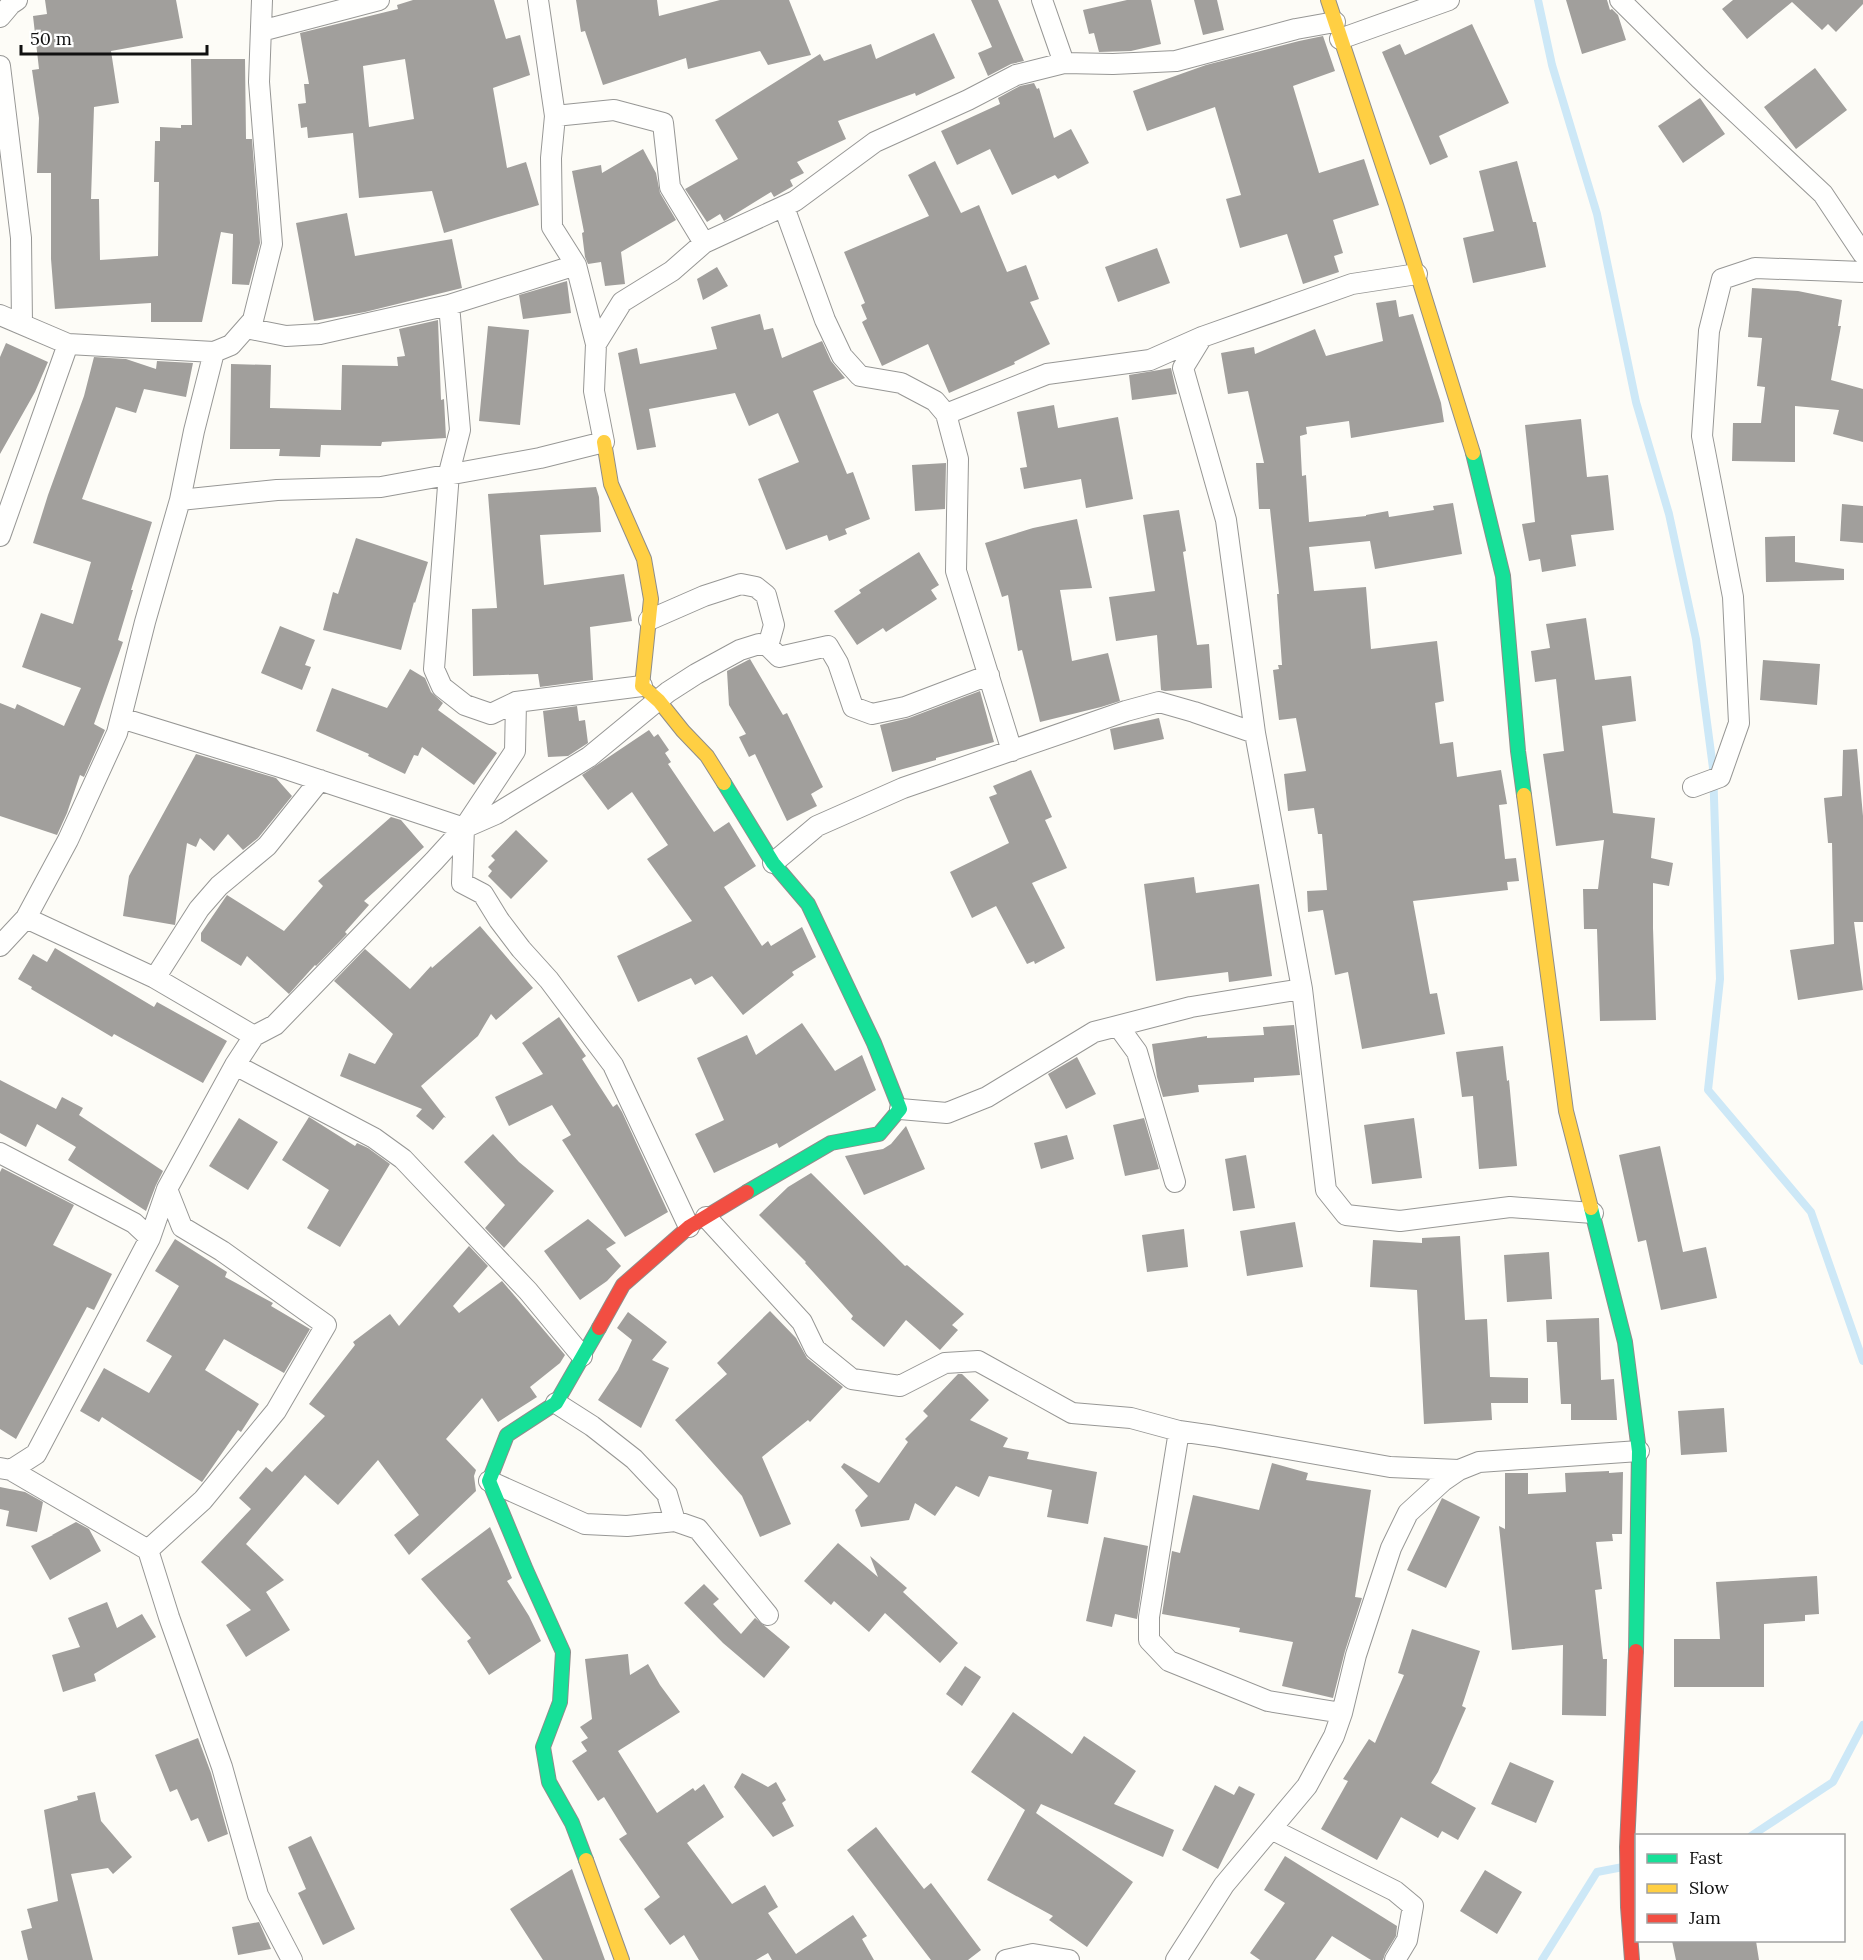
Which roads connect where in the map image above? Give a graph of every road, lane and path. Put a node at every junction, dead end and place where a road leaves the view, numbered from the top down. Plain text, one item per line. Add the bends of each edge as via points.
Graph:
1 (17, 0) edge
2 (261, 0) edge
3 (378, 0) edge
4 (538, 0) edge
5 (1042, 0) edge
6 (1328, 0) edge
7 (1449, 0) edge
8 (1620, 0) edge
9 (0, 17) edge
10 (261, 31) junction
11 (1338, 31) junction
12 (1064, 63) junction
13 (0, 66) edge
14 (555, 116) junction
15 (7, 174) edge
16 (784, 207) junction
17 (704, 243) junction
18 (1863, 254) edge
19 (576, 265) junction
20 (1863, 272) edge
21 (1417, 274) junction
22 (450, 305) junction
23 (0, 315) edge
24 (22, 324) junction
25 (246, 328) junction
26 (1202, 337) junction
27 (69, 344) junction
28 (596, 344) junction
29 (214, 352) junction
30 (945, 414) junction
31 (604, 442) junction
32 (449, 473) junction
33 (180, 500) junction
34 (0, 536) edge
35 (649, 620) junction
36 (768, 646) junction
37 (989, 675) junction
38 (642, 686) junction
39 (659, 701) junction
40 (516, 702) junction
41 (121, 718) junction
42 (1255, 733) junction
43 (1012, 751) junction
44 (320, 780) junction
45 (1694, 787) dead end
46 (464, 828) junction
47 (773, 862) junction
48 (10, 930) edge
49 (155, 978) junction
50 (1302, 989) junction
51 (1118, 1026) junction
52 (254, 1036) junction
53 (236, 1065) junction
54 (900, 1109) junction
55 (0, 1152) edge
56 (1175, 1182) dead end
57 (166, 1190) junction
58 (1593, 1213) junction
59 (697, 1222) junction
60 (150, 1238) junction
61 (582, 1356) junction
62 (556, 1403) junction
63 (1179, 1431) junction
64 (1639, 1451) junction
65 (6, 1469) edge
66 (1459, 1470) junction
67 (489, 1481) junction
68 (675, 1521) junction
69 (148, 1550) junction
70 (768, 1615) dead end
71 (1341, 1713) junction
72 (1271, 1828) junction
73 (292, 1960) edge
74 (622, 1960) edge
75 (1006, 1960) edge
76 (1069, 1960) edge
77 (1177, 1960) edge
78 (1395, 1960) edge
79 (1632, 1960) edge

1 - 9 street
2 - 10 street
3 - 10 street
4 - 14 street
5 - 12 street
6 - 11 street
7 - 11 street
8 - 18 street via 1823,194
10 - 25 street via 259,81 272,244 253,320
11 - 12 street via 1296,29 1176,61
11 - 21 street
12 - 16 street via 1016,75 875,142
13 - 15 street
14 - 17 street via 614,110 663,123 670,187
14 - 19 street via 552,226
15 - 24 street via 21,238
16 - 17 street
16 - 30 street via 842,356 860,376 901,383 935,401
17 - 28 street via 672,271 622,302
19 - 22 street
19 - 28 street
20 - 45 street via 1755,268 1722,279 1709,331 1702,436 1733,597 1739,723 1720,777
21 - 26 street via 1352,284
21 - 58 street via 1475,462 1503,576 1518,751 1566,1111
22 - 25 street via 320,334 286,336
22 - 32 street via 460,430
23 - 24 street
24 - 27 street
25 - 29 street via 231,345
26 - 30 street via 1150,360 1047,374
26 - 42 street via 1183,368 1226,520
27 - 29 street
27 - 34 street
28 - 31 street via 594,392
29 - 33 street
30 - 37 street via 958,459 956,572
31 - 32 street via 540,458
31 - 35 street via 611,484 644,559 651,598
32 - 33 street via 381,487 277,490
32 - 40 street via 434,669 442,687 465,705 491,714
33 - 41 street
35 - 36 street via 741,584 756,587 766,595 774,625
35 - 38 street
36 - 37 street via 779,657 828,646 853,707 872,714 904,707
36 - 39 street via 759,644 740,650 696,674
37 - 43 street
38 - 39 street
38 - 40 street
39 - 46 street via 589,756 496,814
39 - 47 street via 707,756
40 - 46 street via 516,751
41 - 44 street
41 - 48 street via 68,840
42 - 43 street via 1159,702
42 - 50 street
43 - 47 street via 903,788 817,826
44 - 46 street
44 - 49 street via 267,846 219,886 199,909
46 - 52 street via 275,1025
46 - 59 street via 462,883 483,894 521,949 614,1065
47 - 54 street via 808,904 874,1043
48 - 49 street
49 - 52 street
50 - 51 street via 1191,1007
50 - 58 street via 1326,1190 1346,1215 1400,1221 1510,1207
51 - 54 street via 1094,1032 987,1096 947,1113
51 - 56 street via 1137,1052
52 - 53 street
53 - 57 street
53 - 61 street via 374,1138 402,1159 528,1291
54 - 59 street via 879,1134 831,1143
55 - 60 street via 134,1224
57 - 60 street
57 - 69 street via 182,1227 326,1324 276,1411 203,1500
58 - 64 street via 1624,1342
59 - 61 street via 622,1285
59 - 63 street via 802,1322 815,1349 852,1379 900,1386 945,1363 978,1361 1072,1413 1131,1418
60 - 65 street via 36,1454
61 - 62 street
62 - 67 street via 507,1436
62 - 68 street via 634,1459 667,1494
63 - 66 street via 1390,1467
63 - 71 street via 1149,1617 1149,1640 1169,1660 1269,1701
64 - 66 street via 1479,1462
64 - 79 street via 1627,1847
65 - 69 street
66 - 71 street via 1408,1513 1391,1548
67 - 68 street via 585,1524 627,1526
67 - 74 street via 563,1652 560,1702 543,1747 549,1782 572,1823
68 - 70 street via 698,1529
69 - 73 street via 222,1767 258,1894
71 - 72 street via 1334,1736 1307,1786
72 - 77 street via 1224,1885
72 - 78 street via 1395,1891 1413,1906 1407,1940
75 - 76 street via 1033,1954

